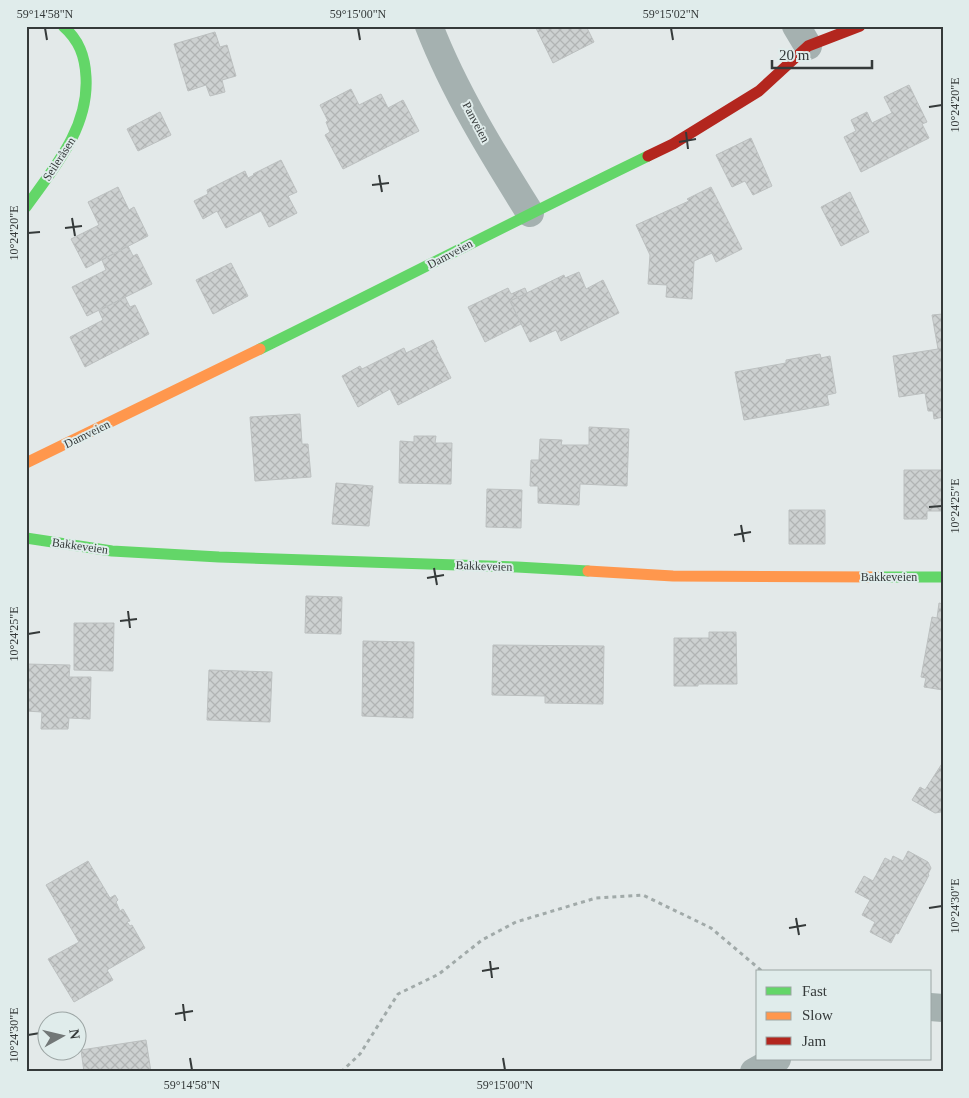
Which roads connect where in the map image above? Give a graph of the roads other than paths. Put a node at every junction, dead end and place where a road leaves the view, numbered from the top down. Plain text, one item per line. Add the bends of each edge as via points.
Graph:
1 (63, 26) edge
2 (429, 26) edge
3 (860, 26) edge
4 (802, 36) edge
5 (26, 207) edge
6 (530, 213) junction
7 (26, 464) edge
8 (26, 538) edge
9 (943, 577) edge
10 (775, 1060) edge
11 (754, 1072) edge

1 - 5 street, Seileråsen via 73,34 85,55 89,84 83,116 72,142
2 - 6 street, Panveien via 491,152
3 - 4 street, Damveien
4 - 6 street, Damveien via 759,91 673,144
6 - 7 street, Damveien
8 - 9 street, Bakkeveien via 112,551 219,557 673,576
10 - 11 street

